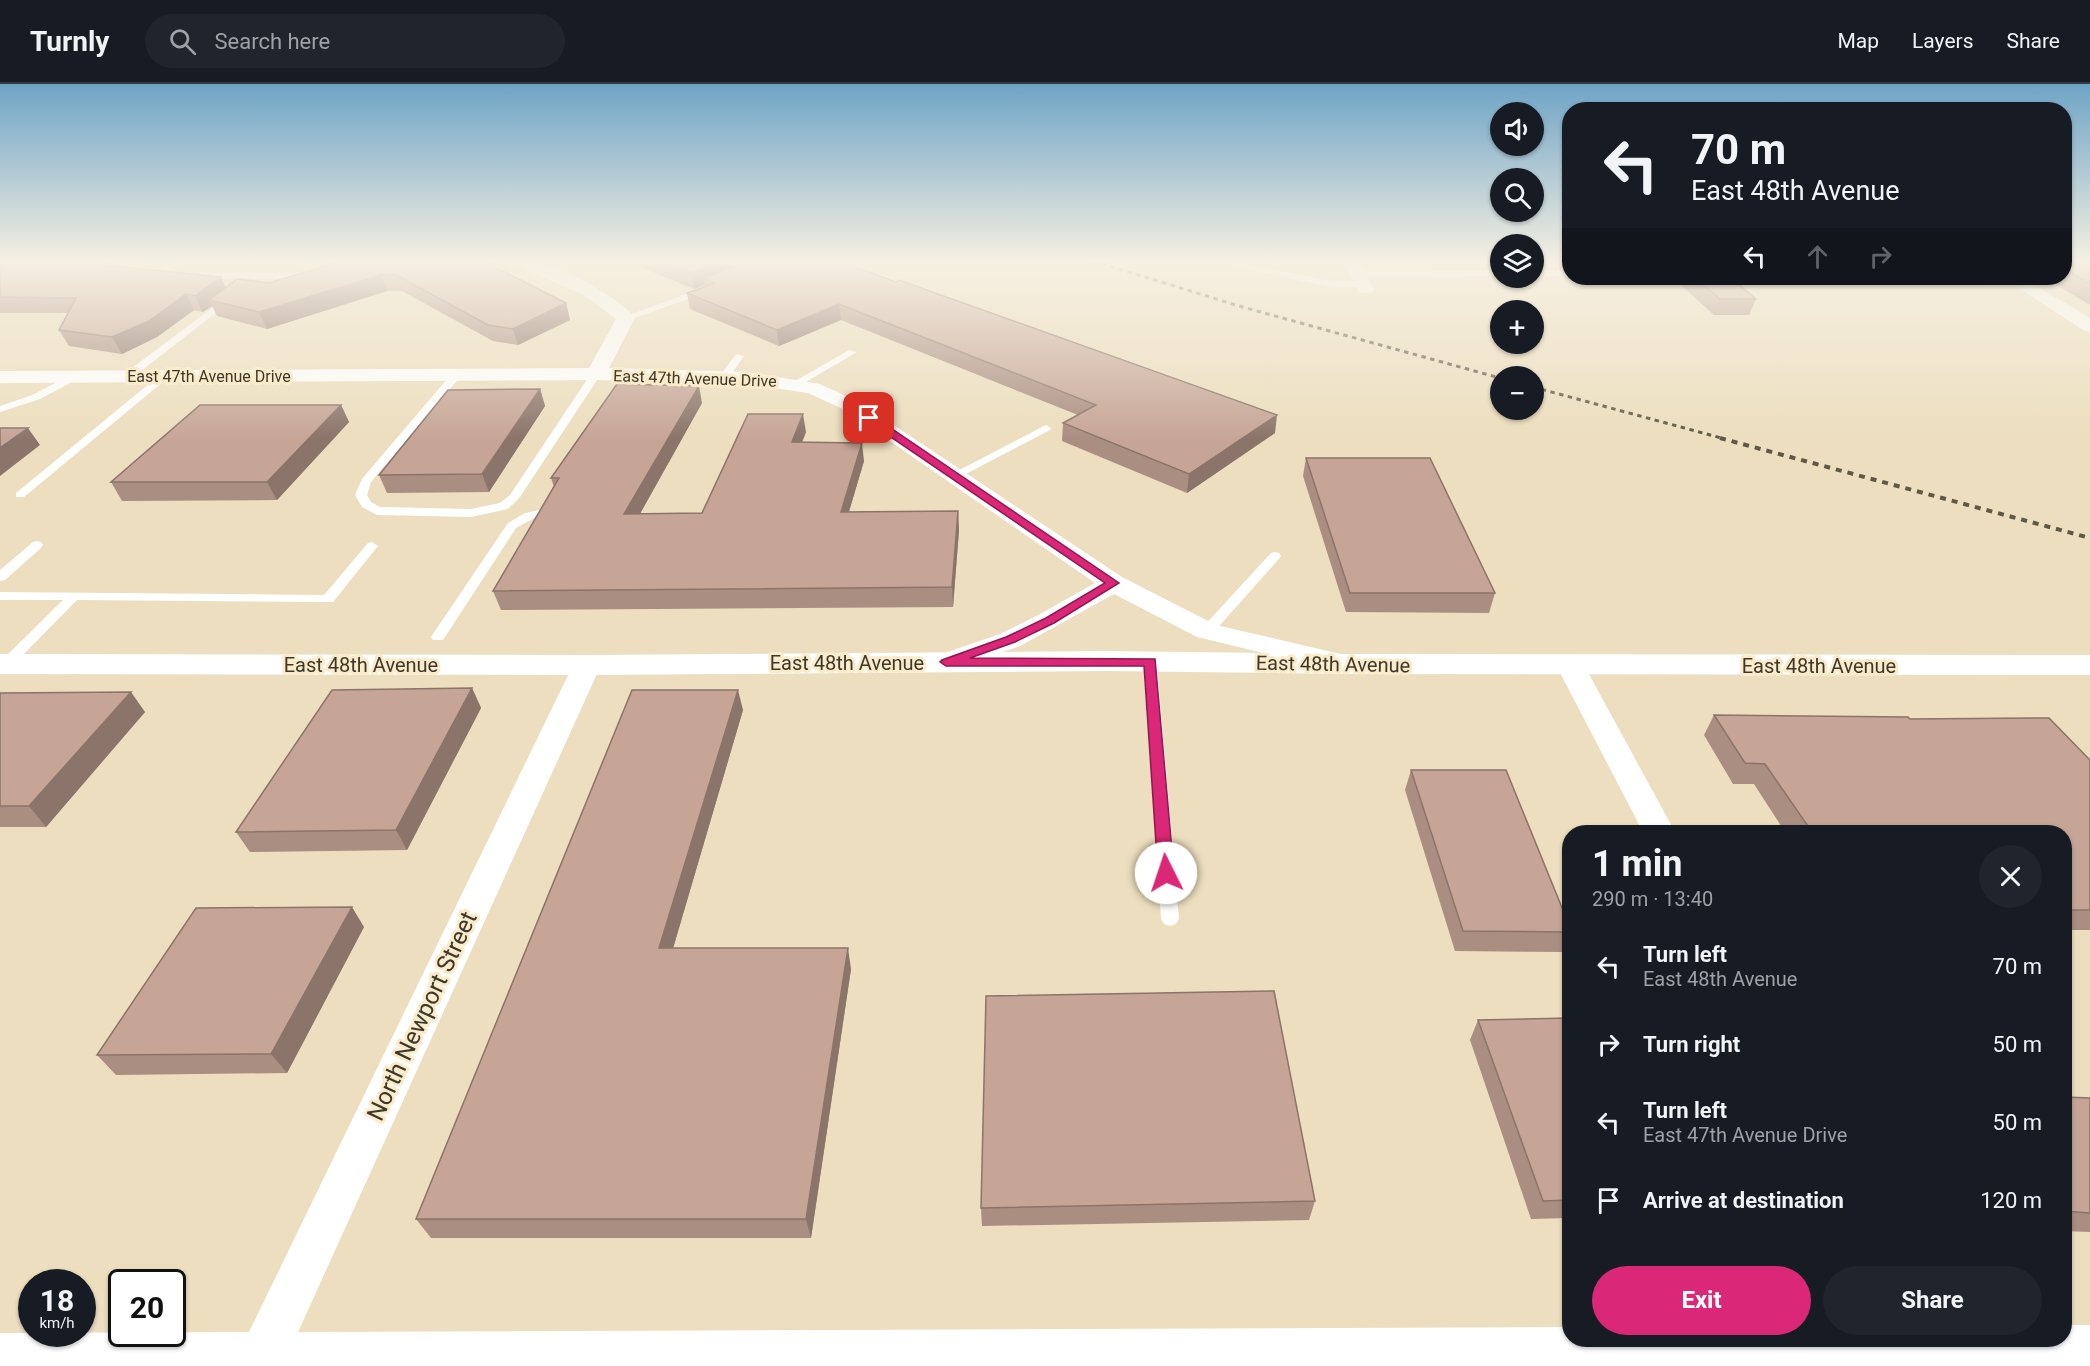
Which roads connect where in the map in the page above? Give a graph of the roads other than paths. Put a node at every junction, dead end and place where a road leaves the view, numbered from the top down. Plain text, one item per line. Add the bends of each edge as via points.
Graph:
1 (201, 321) edge
2 (625, 321) edge
3 (852, 352) dead end
4 (740, 356) dead end
5 (456, 374) junction
6 (596, 374) junction
7 (75, 376) junction
8 (128, 376) junction
9 (165, 376) junction
10 (0, 377) edge
11 (724, 377) junction
12 (795, 384) junction
13 (0, 409) edge
14 (1046, 428) dead end
15 (954, 476) junction
16 (20, 495) dead end
17 (549, 512) edge
18 (37, 545) dead end
19 (372, 546) dead end
20 (1275, 556) dead end
21 (0, 577) edge
22 (1113, 583) junction
23 (0, 596) edge
24 (74, 596) junction
25 (1207, 631) junction
26 (438, 637) dead end
27 (946, 662) junction
28 (1150, 662) junction
29 (3, 664) edge
30 (1351, 664) junction
31 (587, 665) junction
32 (1570, 665) junction
33 (2090, 665) edge
34 (1655, 825) edge
35 (1170, 919) dead end
36 (2090, 1349) edge
37 (1936, 1352) edge
38 (0, 1357) edge
39 (961, 1360) edge
40 (260, 1361) edge

1 - 8 lane
2 - 6 street
3 - 12 lane
4 - 11 lane
5 - 6 street, East 47th Avenue Drive
5 - 6 lane via 366,481 361,495 377,511 471,513 504,507 514,498
5 - 9 street, East 47th Avenue Drive
6 - 11 street, East 47th Avenue Drive
7 - 8 street, East 47th Avenue Drive
7 - 10 street, East 47th Avenue Drive
7 - 13 lane via 36,397
8 - 9 street, East 47th Avenue Drive
9 - 16 lane
11 - 12 street, East 47th Avenue Drive
12 - 15 street, East 47th Avenue Drive via 852,406
14 - 15 lane
15 - 22 street, East 47th Avenue Drive
17 - 26 lane via 534,513 512,526
18 - 21 lane
19 - 24 lane via 328,599
20 - 25 lane
22 - 25 street, East 47th Avenue Drive
22 - 27 street via 1010,640
23 - 24 lane
24 - 29 lane
25 - 30 street, East 47th Avenue Drive
27 - 28 street, East 48th Avenue
27 - 31 street, East 48th Avenue
28 - 30 street, East 48th Avenue
28 - 35 lane
29 - 31 street, East 48th Avenue
30 - 32 street, East 48th Avenue
31 - 40 street, North Newport Street
32 - 33 street, East 48th Avenue
32 - 34 street
36 - 37 street
37 - 39 street
38 - 40 street
39 - 40 street

